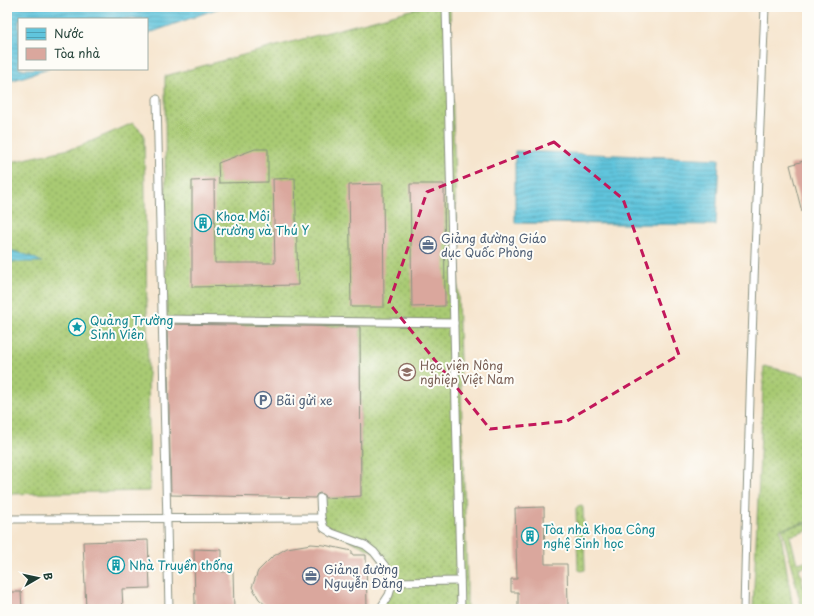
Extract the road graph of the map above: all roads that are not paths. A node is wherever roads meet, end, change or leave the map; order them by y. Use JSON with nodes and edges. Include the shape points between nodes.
{"nodes":[{"id":1,"x":446,"y":7,"type":"edge"},
{"id":2,"x":765,"y":7,"type":"edge"},
{"id":3,"x":157,"y":99,"type":"dead end"},
{"id":4,"x":162,"y":319,"type":"junction"},
{"id":5,"x":454,"y":323,"type":"junction"},
{"id":6,"x":320,"y":498,"type":"dead end"},
{"id":7,"x":321,"y":518,"type":"junction"},
{"id":8,"x":7,"y":519,"type":"edge"},
{"id":9,"x":167,"y":519,"type":"junction"},
{"id":10,"x":460,"y":581,"type":"junction"},
{"id":11,"x":393,"y":582,"type":"junction"},
{"id":12,"x":169,"y":609,"type":"edge"},
{"id":13,"x":380,"y":609,"type":"edge"},
{"id":14,"x":461,"y":609,"type":"edge"},
{"id":15,"x":744,"y":609,"type":"edge"}],
"edges":[{"from":1,"to":5,"type":"lane"},
{"from":2,"to":15,"type":"lane"},
{"from":3,"to":4,"type":"lane"},
{"from":4,"to":5,"type":"lane"},
{"from":4,"to":9,"type":"lane"},
{"from":5,"to":10,"type":"lane"},
{"from":6,"to":7,"type":"lane"},
{"from":7,"to":9,"type":"lane"},
{"from":7,"to":11,"type":"lane","via":[[324,528],[374,552]]},
{"from":8,"to":9,"type":"lane"},
{"from":9,"to":12,"type":"lane"},
{"from":10,"to":11,"type":"lane"},
{"from":10,"to":14,"type":"lane"},
{"from":11,"to":13,"type":"lane","via":[[389,595]]}]}
